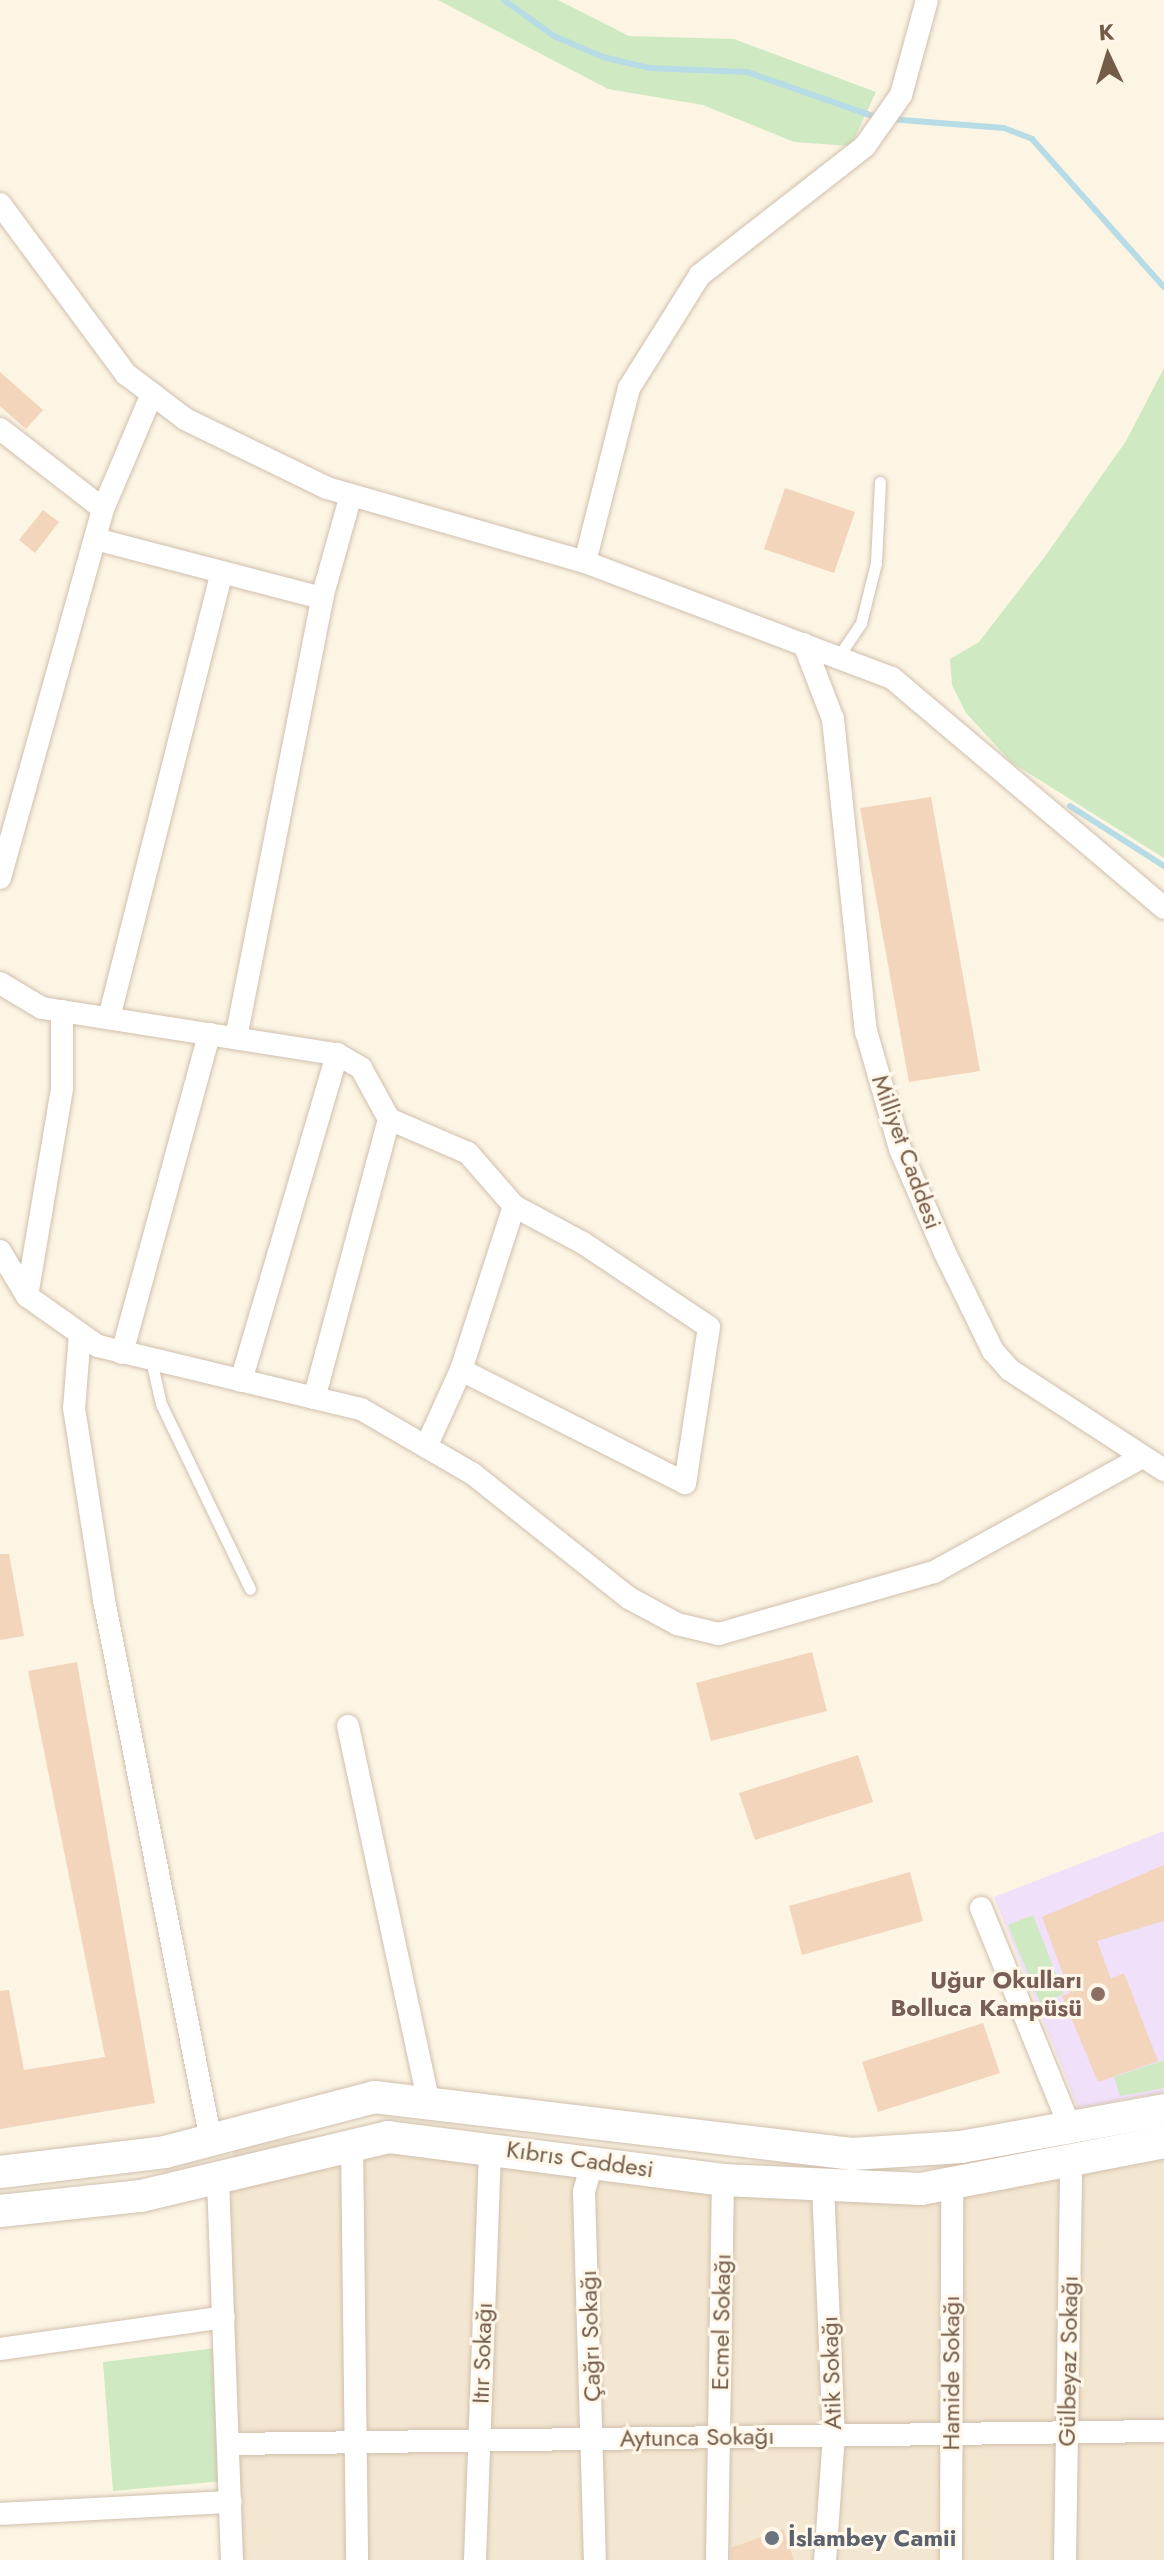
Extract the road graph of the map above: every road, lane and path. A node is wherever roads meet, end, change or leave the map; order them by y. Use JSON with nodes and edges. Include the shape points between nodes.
{"nodes":[{"id":1,"x":927,"y":0,"type":"edge"},
{"id":2,"x":0,"y":204,"type":"edge"},
{"id":3,"x":152,"y":394,"type":"junction"},
{"id":4,"x":0,"y":429,"type":"edge"},
{"id":5,"x":880,"y":482,"type":"dead end"},
{"id":6,"x":351,"y":495,"type":"junction"},
{"id":7,"x":103,"y":509,"type":"junction"},
{"id":8,"x":95,"y":539,"type":"junction"},
{"id":9,"x":585,"y":562,"type":"junction"},
{"id":10,"x":222,"y":572,"type":"junction"},
{"id":11,"x":322,"y":598,"type":"junction"},
{"id":12,"x":804,"y":644,"type":"junction"},
{"id":13,"x":838,"y":657,"type":"junction"},
{"id":14,"x":0,"y":878,"type":"edge"},
{"id":15,"x":1164,"y":908,"type":"edge"},
{"id":16,"x":0,"y":983,"type":"edge"},
{"id":17,"x":62,"y":1011,"type":"junction"},
{"id":18,"x":109,"y":1018,"type":"junction"},
{"id":19,"x":209,"y":1034,"type":"junction"},
{"id":20,"x":236,"y":1038,"type":"junction"},
{"id":21,"x":337,"y":1054,"type":"junction"},
{"id":22,"x":389,"y":1119,"type":"junction"},
{"id":23,"x":514,"y":1206,"type":"junction"},
{"id":24,"x":0,"y":1251,"type":"edge"},
{"id":25,"x":27,"y":1296,"type":"junction"},
{"id":26,"x":80,"y":1334,"type":"junction"},
{"id":27,"x":122,"y":1353,"type":"junction"},
{"id":28,"x":151,"y":1360,"type":"junction"},
{"id":29,"x":461,"y":1370,"type":"junction"},
{"id":30,"x":241,"y":1381,"type":"junction"},
{"id":31,"x":314,"y":1398,"type":"junction"},
{"id":32,"x":426,"y":1447,"type":"junction"},
{"id":33,"x":1142,"y":1457,"type":"junction"},
{"id":34,"x":1164,"y":1470,"type":"edge"},
{"id":35,"x":250,"y":1589,"type":"dead end"},
{"id":36,"x":348,"y":1726,"type":"dead end"},
{"id":37,"x":981,"y":1908,"type":"dead end"},
{"id":38,"x":428,"y":2098,"type":"junction"},
{"id":39,"x":1164,"y":2110,"type":"edge"},
{"id":40,"x":1070,"y":2127,"type":"junction"},
{"id":41,"x":211,"y":2141,"type":"junction"},
{"id":42,"x":1164,"y":2142,"type":"edge"},
{"id":43,"x":352,"y":2143,"type":"junction"},
{"id":44,"x":490,"y":2147,"type":"junction"},
{"id":45,"x":593,"y":2160,"type":"junction"},
{"id":46,"x":1071,"y":2162,"type":"junction"},
{"id":47,"x":0,"y":2172,"type":"edge"},
{"id":48,"x":218,"y":2179,"type":"junction"},
{"id":49,"x":723,"y":2180,"type":"junction"},
{"id":50,"x":823,"y":2186,"type":"junction"},
{"id":51,"x":952,"y":2187,"type":"junction"},
{"id":52,"x":0,"y":2211,"type":"edge"},
{"id":53,"x":224,"y":2317,"type":"junction"},
{"id":54,"x":0,"y":2349,"type":"edge"},
{"id":55,"x":1164,"y":2431,"type":"edge"},
{"id":56,"x":1067,"y":2432,"type":"junction"},
{"id":57,"x":950,"y":2434,"type":"junction"},
{"id":58,"x":834,"y":2435,"type":"junction"},
{"id":59,"x":720,"y":2437,"type":"junction"},
{"id":60,"x":595,"y":2439,"type":"junction"},
{"id":61,"x":478,"y":2440,"type":"junction"},
{"id":62,"x":358,"y":2442,"type":"junction"},
{"id":63,"x":230,"y":2444,"type":"junction"},
{"id":64,"x":231,"y":2502,"type":"junction"},
{"id":65,"x":0,"y":2514,"type":"edge"},
{"id":66,"x":232,"y":2560,"type":"edge"},
{"id":67,"x":357,"y":2560,"type":"edge"},
{"id":68,"x":475,"y":2560,"type":"edge"},
{"id":69,"x":595,"y":2560,"type":"edge"},
{"id":70,"x":717,"y":2560,"type":"edge"},
{"id":71,"x":825,"y":2560,"type":"edge"},
{"id":72,"x":951,"y":2560,"type":"edge"},
{"id":73,"x":1065,"y":2560,"type":"edge"}],
"edges":[{"from":1,"to":9,"type":"street","via":[[901,95],[865,146],[700,275],[629,388]]},
{"from":2,"to":3,"type":"street","via":[[126,374]]},
{"from":3,"to":6,"type":"street","via":[[185,419]]},
{"from":3,"to":7,"type":"street"},
{"from":4,"to":7,"type":"street"},
{"from":5,"to":13,"type":"lane","via":[[876,563],[861,623]]},
{"from":6,"to":9,"type":"street"},
{"from":6,"to":11,"type":"street"},
{"from":7,"to":8,"type":"street"},
{"from":8,"to":10,"type":"street"},
{"from":8,"to":14,"type":"street"},
{"from":9,"to":12,"type":"street"},
{"from":10,"to":11,"type":"street"},
{"from":10,"to":18,"type":"street"},
{"from":11,"to":20,"type":"street"},
{"from":12,"to":13,"type":"street"},
{"from":12,"to":33,"type":"street","name":"Milliyet Caddesi","via":[[833,719],[854,970],[900,1149],[993,1351],[1031,1388]]},
{"from":13,"to":15,"type":"street","via":[[892,678]]},
{"from":16,"to":17,"type":"street"},
{"from":17,"to":18,"type":"street"},
{"from":17,"to":25,"type":"street","via":[[62,1088]]},
{"from":18,"to":19,"type":"street"},
{"from":19,"to":20,"type":"street"},
{"from":19,"to":27,"type":"street"},
{"from":20,"to":21,"type":"street"},
{"from":21,"to":22,"type":"street","via":[[361,1068]]},
{"from":21,"to":30,"type":"street"},
{"from":22,"to":23,"type":"street","via":[[468,1153]]},
{"from":22,"to":31,"type":"street"},
{"from":23,"to":29,"type":"street"},
{"from":23,"to":29,"type":"street","via":[[709,1327],[685,1483]]},
{"from":24,"to":25,"type":"street"},
{"from":25,"to":26,"type":"street"},
{"from":26,"to":27,"type":"street"},
{"from":26,"to":41,"type":"street","via":[[74,1408],[104,1600]]},
{"from":27,"to":28,"type":"street"},
{"from":28,"to":30,"type":"street"},
{"from":28,"to":35,"type":"lane","via":[[161,1404]]},
{"from":29,"to":32,"type":"street"},
{"from":30,"to":31,"type":"street"},
{"from":31,"to":32,"type":"street","via":[[361,1409]]},
{"from":32,"to":33,"type":"street","via":[[473,1474],[629,1598],[677,1624],[719,1634],[934,1572]]},
{"from":33,"to":34,"type":"street","name":"Milliyet Caddesi"},
{"from":36,"to":38,"type":"street"},
{"from":37,"to":40,"type":"street"},
{"from":38,"to":40,"type":"main road","via":[[852,2154],[910,2153]]},
{"from":38,"to":41,"type":"main road","via":[[336,2103]]},
{"from":39,"to":40,"type":"main road"},
{"from":41,"to":47,"type":"main road"},
{"from":42,"to":46,"type":"main road","name":"Kıbrıs Caddesi"},
{"from":43,"to":44,"type":"main road","name":"Kıbrıs Caddesi","via":[[414,2136]]},
{"from":43,"to":48,"type":"main road","name":"Kıbrıs Caddesi"},
{"from":43,"to":62,"type":"street"},
{"from":44,"to":45,"type":"main road","name":"Kıbrıs Caddesi"},
{"from":44,"to":61,"type":"street","name":"Itır Sokağı"},
{"from":45,"to":49,"type":"main road","name":"Kıbrıs Caddesi"},
{"from":45,"to":60,"type":"street","name":"Çağrı Sokağı","via":[[584,2192]]},
{"from":46,"to":51,"type":"main road","name":"Kıbrıs Caddesi"},
{"from":46,"to":56,"type":"street","name":"Gülbeyaz Sokağı"},
{"from":48,"to":52,"type":"main road","name":"Kıbrıs Caddesi","via":[[129,2198]]},
{"from":48,"to":53,"type":"street"},
{"from":49,"to":50,"type":"main road","name":"Kıbrıs Caddesi"},
{"from":49,"to":59,"type":"street","name":"Ecmel Sokağı"},
{"from":50,"to":51,"type":"main road","name":"Kıbrıs Caddesi"},
{"from":50,"to":58,"type":"street","name":"Atik Sokağı"},
{"from":51,"to":57,"type":"street","name":"Hamide Sokağı"},
{"from":53,"to":54,"type":"street"},
{"from":53,"to":63,"type":"street"},
{"from":55,"to":56,"type":"street","name":"Aytunca Sokağı"},
{"from":56,"to":57,"type":"street","name":"Aytunca Sokağı"},
{"from":56,"to":73,"type":"street","name":"Gülbeyaz Sokağı"},
{"from":57,"to":58,"type":"street","name":"Aytunca Sokağı"},
{"from":57,"to":72,"type":"street","name":"Hamide Sokağı"},
{"from":58,"to":59,"type":"street","name":"Aytunca Sokağı"},
{"from":58,"to":71,"type":"street","name":"Atik Sokağı"},
{"from":59,"to":60,"type":"street","name":"Aytunca Sokağı"},
{"from":59,"to":70,"type":"street","name":"Ecmel Sokağı"},
{"from":60,"to":61,"type":"street","name":"Aytunca Sokağı"},
{"from":60,"to":69,"type":"street","name":"Çağrı Sokağı"},
{"from":61,"to":62,"type":"street","name":"Aytunca Sokağı"},
{"from":61,"to":68,"type":"street","name":"Itır Sokağı"},
{"from":62,"to":63,"type":"street","name":"Aytunca Sokağı"},
{"from":62,"to":67,"type":"street"},
{"from":63,"to":64,"type":"street"},
{"from":64,"to":65,"type":"street"},
{"from":64,"to":66,"type":"street"}]}
